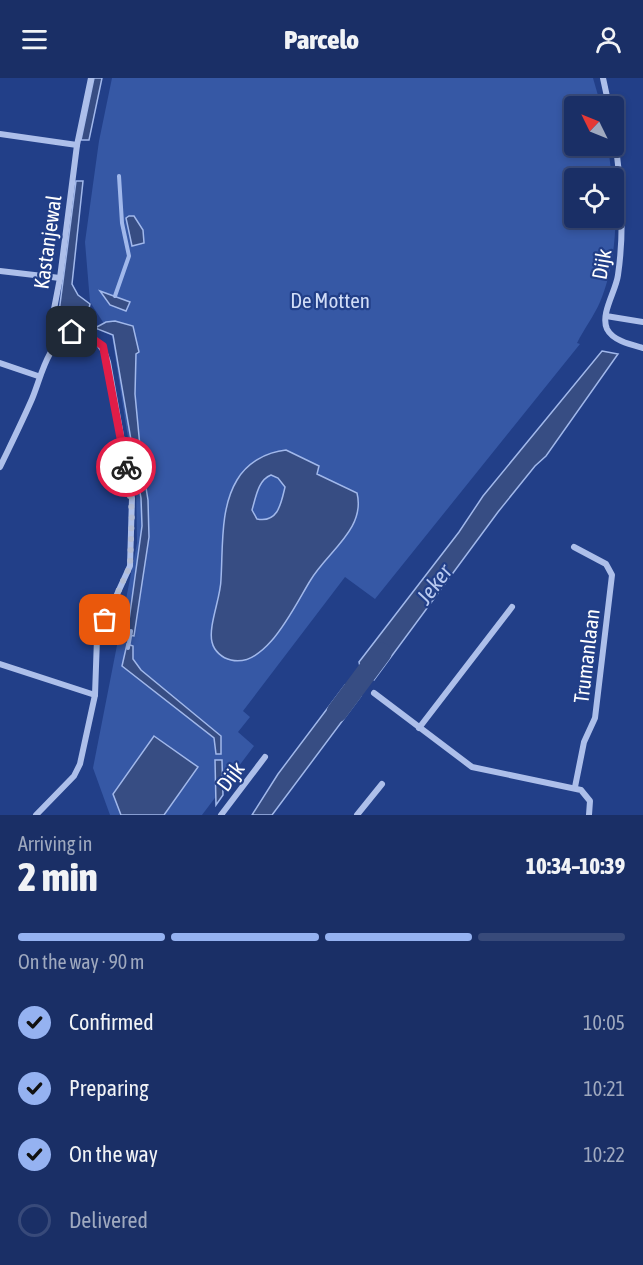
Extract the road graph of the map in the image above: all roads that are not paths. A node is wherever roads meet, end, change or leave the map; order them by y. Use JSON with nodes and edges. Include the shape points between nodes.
{"nodes":[{"id":1,"x":91,"y":78,"type":"edge"},
{"id":2,"x":603,"y":78,"type":"edge"},
{"id":3,"x":607,"y":96,"type":"edge"},
{"id":4,"x":0,"y":134,"type":"edge"},
{"id":5,"x":77,"y":146,"type":"junction"},
{"id":6,"x":616,"y":156,"type":"edge"},
{"id":7,"x":0,"y":271,"type":"edge"},
{"id":8,"x":60,"y":278,"type":"junction"},
{"id":9,"x":606,"y":316,"type":"junction"},
{"id":10,"x":643,"y":322,"type":"edge"},
{"id":11,"x":63,"y":336,"type":"junction"},
{"id":12,"x":643,"y":348,"type":"edge"},
{"id":13,"x":0,"y":363,"type":"edge"},
{"id":14,"x":38,"y":376,"type":"junction"},
{"id":15,"x":0,"y":467,"type":"edge"},
{"id":16,"x":574,"y":547,"type":"dead end"},
{"id":17,"x":512,"y":607,"type":"dead end"},
{"id":18,"x":0,"y":664,"type":"edge"},
{"id":19,"x":374,"y":693,"type":"dead end"},
{"id":20,"x":95,"y":695,"type":"junction"},
{"id":21,"x":419,"y":728,"type":"junction"},
{"id":22,"x":265,"y":757,"type":"dead end"},
{"id":23,"x":382,"y":784,"type":"dead end"},
{"id":24,"x":575,"y":788,"type":"junction"},
{"id":25,"x":36,"y":815,"type":"edge"},
{"id":26,"x":221,"y":815,"type":"edge"},
{"id":27,"x":357,"y":815,"type":"edge"},
{"id":28,"x":589,"y":815,"type":"edge"}],
"edges":[{"from":1,"to":5,"type":"street","name":"Kastanjewal"},
{"from":2,"to":3,"type":"street"},
{"from":4,"to":5,"type":"street"},
{"from":5,"to":8,"type":"street","name":"Kastanjewal"},
{"from":6,"to":9,"type":"street","name":"Dijk","via":[[623,234],[617,279]]},
{"from":7,"to":8,"type":"street"},
{"from":8,"to":11,"type":"street","name":"Kastanjewal","via":[[54,309]]},
{"from":9,"to":10,"type":"street"},
{"from":9,"to":12,"type":"street","name":"Dijk","via":[[612,335]]},
{"from":11,"to":14,"type":"street"},
{"from":11,"to":20,"type":"street","via":[[72,332],[87,335],[103,346],[132,498],[130,566],[97,638]]},
{"from":13,"to":14,"type":"street"},
{"from":14,"to":15,"type":"street"},
{"from":16,"to":24,"type":"street","name":"Trumanlaan","via":[[606,564],[612,575],[595,718],[584,742]]},
{"from":17,"to":21,"type":"street"},
{"from":18,"to":20,"type":"street"},
{"from":19,"to":21,"type":"street"},
{"from":20,"to":25,"type":"street","via":[[80,764],[74,776]]},
{"from":21,"to":24,"type":"street","via":[[472,767]]},
{"from":22,"to":26,"type":"street","name":"Dijk"},
{"from":23,"to":27,"type":"street"},
{"from":24,"to":28,"type":"street","via":[[587,795]]}]}
